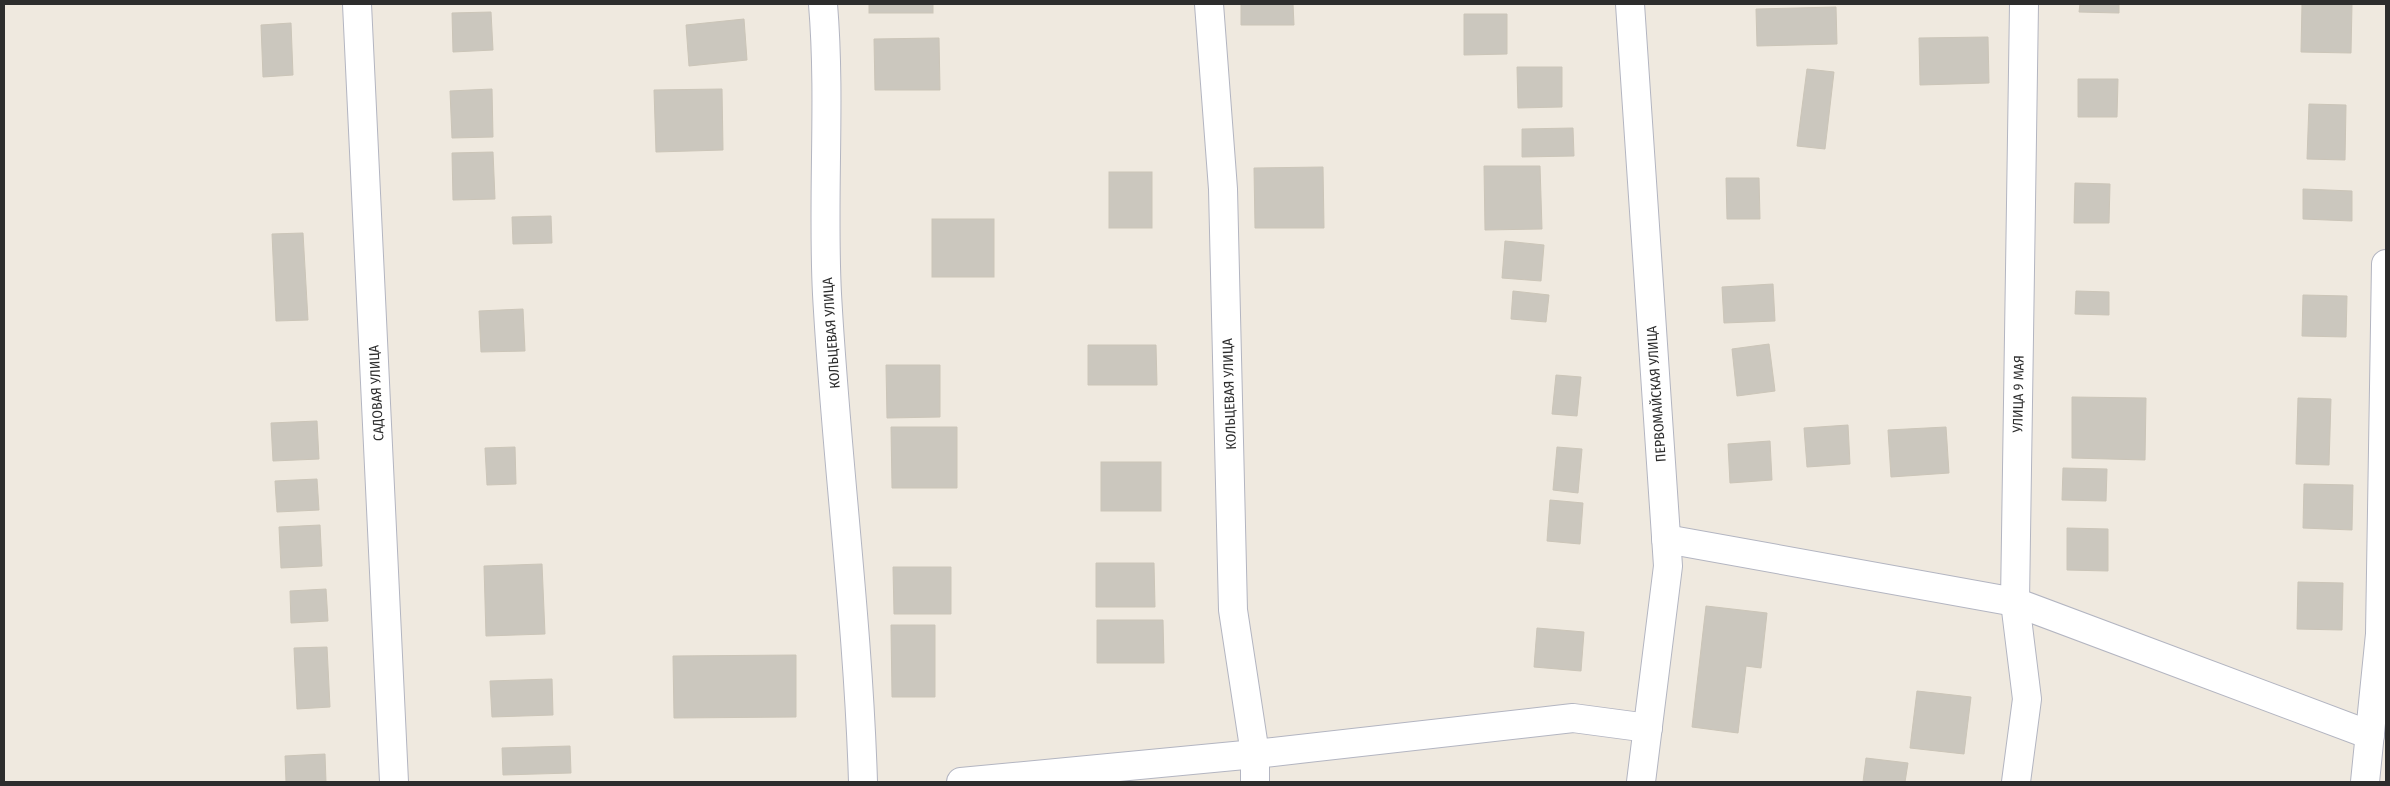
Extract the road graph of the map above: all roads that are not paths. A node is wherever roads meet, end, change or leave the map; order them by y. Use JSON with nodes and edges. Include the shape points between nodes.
{"nodes":[{"id":1,"x":357,"y":4,"type":"edge"},
{"id":2,"x":823,"y":4,"type":"edge"},
{"id":3,"x":1209,"y":4,"type":"edge"},
{"id":4,"x":1630,"y":4,"type":"edge"},
{"id":5,"x":2024,"y":4,"type":"edge"},
{"id":6,"x":2386,"y":264,"type":"edge"},
{"id":7,"x":1666,"y":539,"type":"junction"},
{"id":8,"x":2015,"y":602,"type":"junction"},
{"id":9,"x":1648,"y":728,"type":"junction"},
{"id":10,"x":2370,"y":734,"type":"junction"},
{"id":11,"x":1255,"y":754,"type":"junction"},
{"id":12,"x":394,"y":782,"type":"edge"},
{"id":13,"x":863,"y":782,"type":"edge"},
{"id":14,"x":961,"y":782,"type":"edge"},
{"id":15,"x":1255,"y":782,"type":"edge"},
{"id":16,"x":1641,"y":782,"type":"edge"},
{"id":17,"x":2016,"y":782,"type":"edge"},
{"id":18,"x":2365,"y":782,"type":"edge"}],
"edges":[{"from":1,"to":12,"type":"street","name":"САДОВАЯ УЛИЦА"},
{"from":2,"to":13,"type":"street","name":"КОЛЬЦЕВАЯ УЛИЦА","via":[[827,292],[860,696]]},
{"from":3,"to":11,"type":"street","name":"КОЛЬЦЕВАЯ УЛИЦА","via":[[1223,189],[1233,610]]},
{"from":4,"to":7,"type":"street","name":"ПЕРВОМАЙСКАЯ УЛИЦА"},
{"from":5,"to":8,"type":"street","name":"УЛИЦА 9 МАЯ"},
{"from":6,"to":10,"type":"street","via":[[2380,634]]},
{"from":7,"to":8,"type":"street"},
{"from":7,"to":9,"type":"street","name":"ПЕРВОМАЙСКАЯ УЛИЦА","via":[[1668,566]]},
{"from":8,"to":10,"type":"street"},
{"from":8,"to":17,"type":"street","name":"УЛИЦА 9 МАЯ","via":[[2026,699]]},
{"from":9,"to":11,"type":"street","via":[[1573,718]]},
{"from":9,"to":16,"type":"street","name":"ПЕРВОМАЙСКАЯ УЛИЦА"},
{"from":10,"to":18,"type":"street"},
{"from":11,"to":14,"type":"street"},
{"from":11,"to":15,"type":"street","name":"КОЛЬЦЕВАЯ УЛИЦА"}]}
